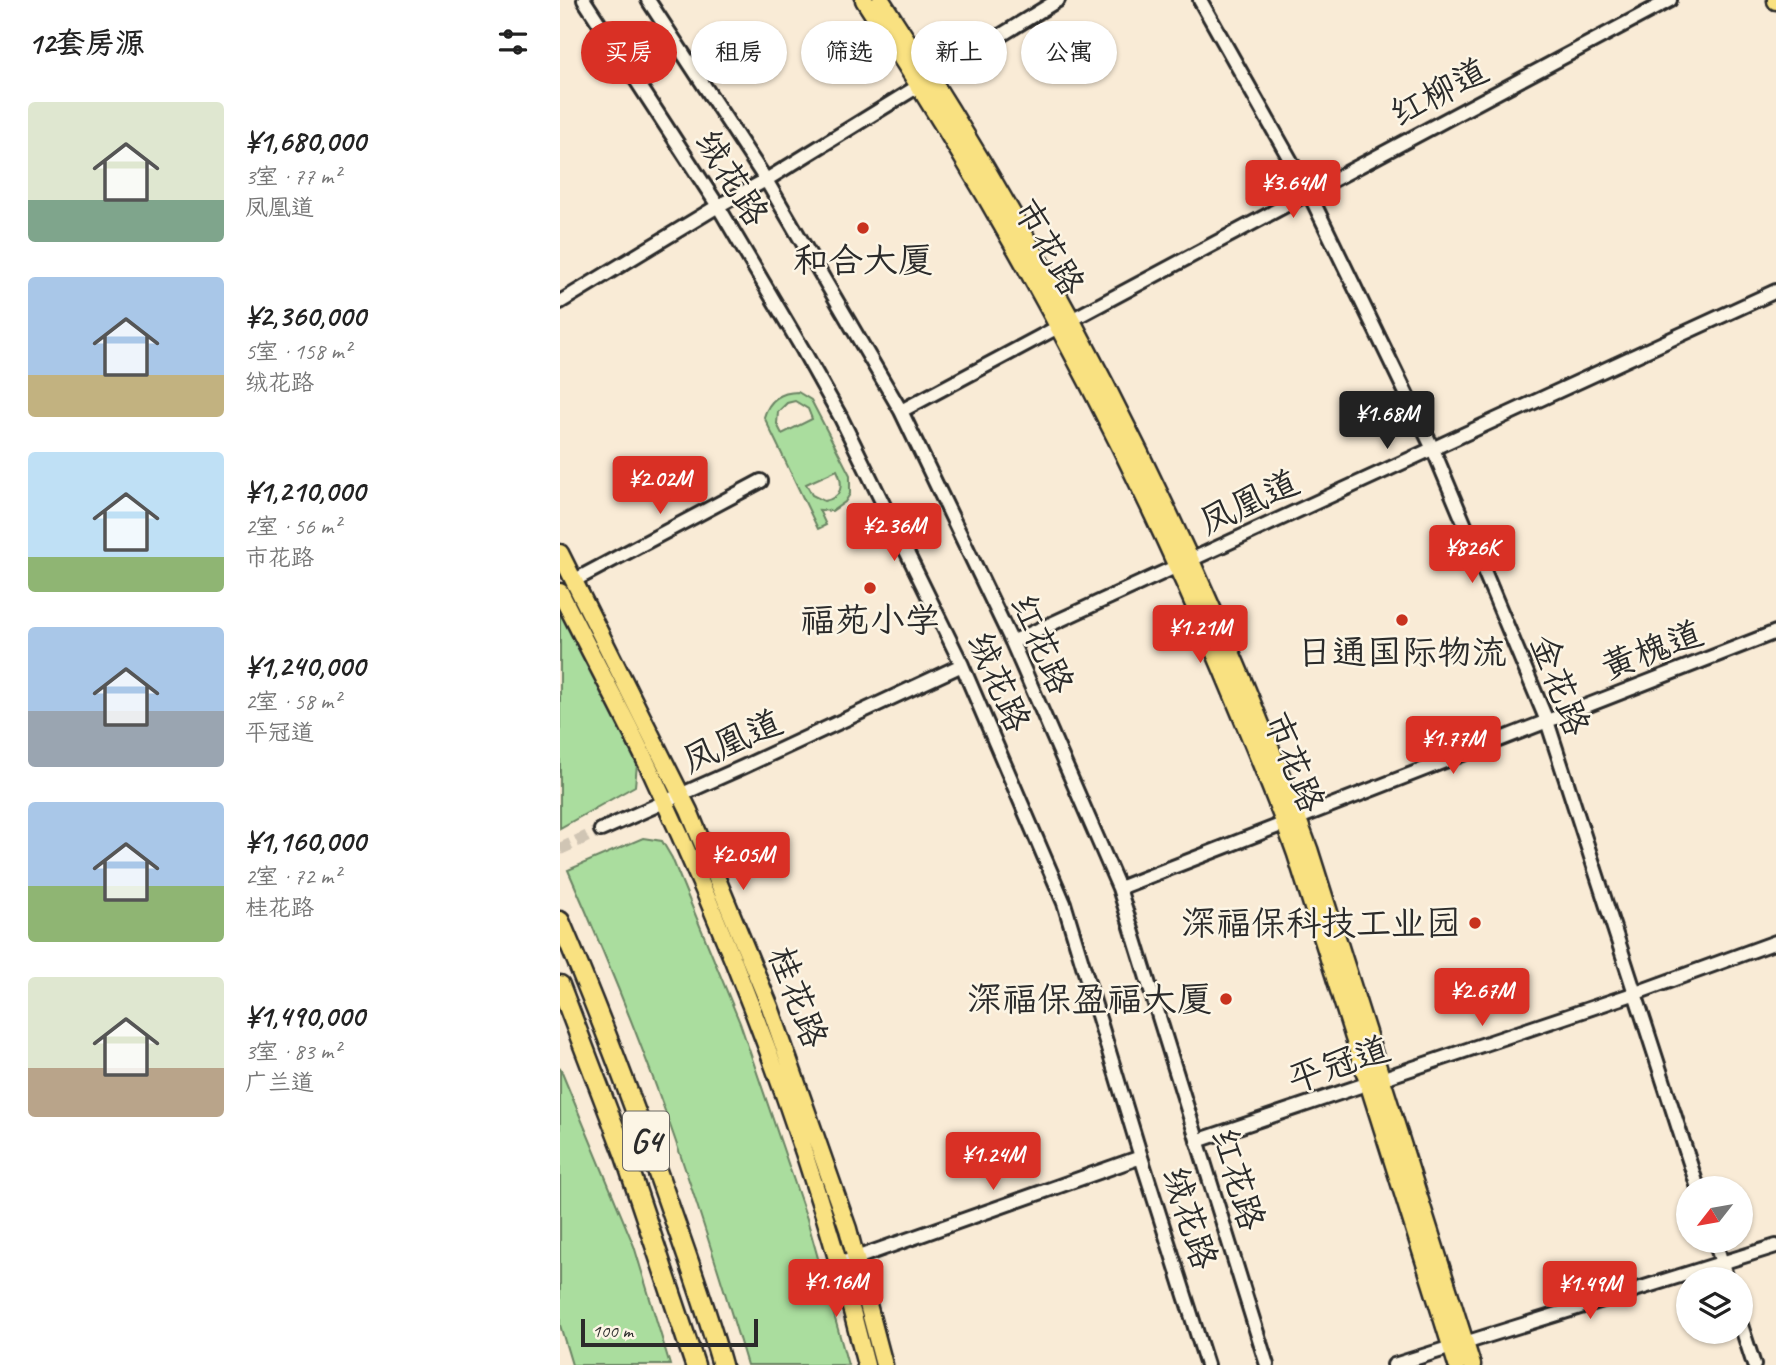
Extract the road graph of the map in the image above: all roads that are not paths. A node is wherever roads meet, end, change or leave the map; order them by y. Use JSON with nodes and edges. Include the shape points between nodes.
{"nodes":[{"id":1,"x":584,"y":0,"type":"edge"},
{"id":2,"x":648,"y":0,"type":"edge"},
{"id":3,"x":864,"y":0,"type":"edge"},
{"id":4,"x":881,"y":0,"type":"edge"},
{"id":5,"x":1058,"y":0,"type":"edge"},
{"id":6,"x":1200,"y":0,"type":"edge"},
{"id":7,"x":1670,"y":0,"type":"edge"},
{"id":8,"x":1007,"y":31,"type":"edge"},
{"id":9,"x":911,"y":56,"type":"edge"},
{"id":10,"x":911,"y":63,"type":"edge"},
{"id":11,"x":922,"y":84,"type":"edge"},
{"id":12,"x":926,"y":84,"type":"edge"},
{"id":13,"x":766,"y":180,"type":"junction"},
{"id":14,"x":1309,"y":193,"type":"junction"},
{"id":15,"x":718,"y":206,"type":"junction"},
{"id":16,"x":1776,"y":291,"type":"edge"},
{"id":17,"x":560,"y":302,"type":"edge"},
{"id":18,"x":1064,"y":323,"type":"junction"},
{"id":19,"x":901,"y":411,"type":"junction"},
{"id":20,"x":1433,"y":449,"type":"junction"},
{"id":21,"x":761,"y":481,"type":"dead end"},
{"id":22,"x":560,"y":553,"type":"edge"},
{"id":23,"x":1184,"y":563,"type":"junction"},
{"id":24,"x":575,"y":580,"type":"junction"},
{"id":25,"x":560,"y":592,"type":"edge"},
{"id":26,"x":1776,"y":632,"type":"edge"},
{"id":27,"x":1012,"y":642,"type":"junction"},
{"id":28,"x":962,"y":665,"type":"junction"},
{"id":29,"x":1547,"y":721,"type":"junction"},
{"id":30,"x":681,"y":795,"type":"junction"},
{"id":31,"x":664,"y":802,"type":"junction"},
{"id":32,"x":1292,"y":820,"type":"junction"},
{"id":33,"x":601,"y":830,"type":"tunnel mouth"},
{"id":34,"x":1119,"y":888,"type":"junction"},
{"id":35,"x":560,"y":921,"type":"edge"},
{"id":36,"x":1776,"y":942,"type":"edge"},
{"id":37,"x":560,"y":985,"type":"edge"},
{"id":38,"x":1636,"y":993,"type":"junction"},
{"id":39,"x":1375,"y":1081,"type":"junction"},
{"id":40,"x":1197,"y":1141,"type":"junction"},
{"id":41,"x":1141,"y":1157,"type":"junction"},
{"id":42,"x":1694,"y":1176,"type":"edge"},
{"id":43,"x":1776,"y":1245,"type":"edge"},
{"id":44,"x":1719,"y":1253,"type":"edge"},
{"id":45,"x":856,"y":1259,"type":"junction"},
{"id":46,"x":1722,"y":1263,"type":"junction"},
{"id":47,"x":839,"y":1265,"type":"junction"},
{"id":48,"x":1723,"y":1267,"type":"edge"},
{"id":49,"x":1747,"y":1344,"type":"edge"},
{"id":50,"x":1458,"y":1345,"type":"junction"},
{"id":51,"x":695,"y":1365,"type":"edge"},
{"id":52,"x":722,"y":1365,"type":"edge"},
{"id":53,"x":866,"y":1365,"type":"edge"},
{"id":54,"x":884,"y":1365,"type":"edge"},
{"id":55,"x":1208,"y":1365,"type":"edge"},
{"id":56,"x":1267,"y":1365,"type":"edge"},
{"id":57,"x":1394,"y":1365,"type":"edge"},
{"id":58,"x":1457,"y":1365,"type":"edge"},
{"id":59,"x":1472,"y":1365,"type":"edge"},
{"id":60,"x":1754,"y":1365,"type":"edge"}],
"edges":[{"from":1,"to":15,"type":"street","name":"绒花路"},
{"from":2,"to":13,"type":"street","name":"红花路"},
{"from":3,"to":10,"type":"main road","name":"市花路"},
{"from":4,"to":9,"type":"main road","name":"市花路"},
{"from":5,"to":8,"type":"street"},
{"from":6,"to":14,"type":"street","name":"金花路"},
{"from":7,"to":14,"type":"street","name":"红柳道"},
{"from":11,"to":13,"type":"street"},
{"from":12,"to":18,"type":"main road","name":"市花路"},
{"from":13,"to":15,"type":"street"},
{"from":13,"to":19,"type":"street","name":"红花路"},
{"from":14,"to":18,"type":"street","name":"红柳道"},
{"from":14,"to":20,"type":"street","name":"金花路"},
{"from":15,"to":17,"type":"street"},
{"from":15,"to":28,"type":"street","name":"绒花路","via":[[841,418]]},
{"from":16,"to":20,"type":"street","name":"凤凰道"},
{"from":18,"to":19,"type":"street","name":"红柳道"},
{"from":18,"to":23,"type":"main road","name":"市花路"},
{"from":19,"to":27,"type":"street","name":"红花路"},
{"from":20,"to":23,"type":"street","name":"凤凰道"},
{"from":20,"to":29,"type":"street","name":"金花路"},
{"from":21,"to":24,"type":"street"},
{"from":22,"to":24,"type":"main road","name":"桂花路"},
{"from":23,"to":27,"type":"street","name":"凤凰道"},
{"from":23,"to":32,"type":"main road","name":"市花路"},
{"from":24,"to":30,"type":"main road","name":"桂花路"},
{"from":25,"to":31,"type":"main road","name":"桂花路"},
{"from":26,"to":29,"type":"street","name":"黄槐道"},
{"from":27,"to":34,"type":"street","name":"红花路"},
{"from":28,"to":30,"type":"street","name":"凤凰道"},
{"from":28,"to":41,"type":"street","name":"绒花路","via":[[1064,904]]},
{"from":29,"to":32,"type":"street","name":"黄槐道"},
{"from":29,"to":38,"type":"street","name":"金花路"},
{"from":30,"to":31,"type":"street","name":"凤凰道"},
{"from":30,"to":45,"type":"main road","name":"桂花路","via":[[771,1007]]},
{"from":31,"to":33,"type":"street","name":"凤凰道"},
{"from":31,"to":47,"type":"main road","name":"桂花路","via":[[747,994]]},
{"from":32,"to":34,"type":"street","name":"黄槐道"},
{"from":32,"to":39,"type":"main road","name":"市花路"},
{"from":34,"to":40,"type":"street","name":"红花路"},
{"from":35,"to":52,"type":"highway","number":"G4","via":[[619,1066]]},
{"from":36,"to":38,"type":"street","name":"平冠道"},
{"from":37,"to":51,"type":"highway","number":"G4","via":[[629,1166]]},
{"from":38,"to":39,"type":"street","name":"平冠道"},
{"from":38,"to":42,"type":"street","name":"金花路"},
{"from":39,"to":40,"type":"street","name":"平冠道"},
{"from":39,"to":50,"type":"main road","name":"市花路"},
{"from":40,"to":56,"type":"street","name":"红花路"},
{"from":41,"to":45,"type":"street"},
{"from":41,"to":55,"type":"street","name":"绒花路"},
{"from":43,"to":46,"type":"street"},
{"from":44,"to":46,"type":"street"},
{"from":45,"to":47,"type":"street"},
{"from":45,"to":54,"type":"main road","name":"桂花路"},
{"from":46,"to":48,"type":"street"},
{"from":46,"to":50,"type":"street"},
{"from":47,"to":53,"type":"main road","name":"桂花路"},
{"from":49,"to":60,"type":"street"},
{"from":50,"to":57,"type":"street"},
{"from":50,"to":58,"type":"main road","name":"市花路"},
{"from":50,"to":59,"type":"main road","name":"市花路"}]}
